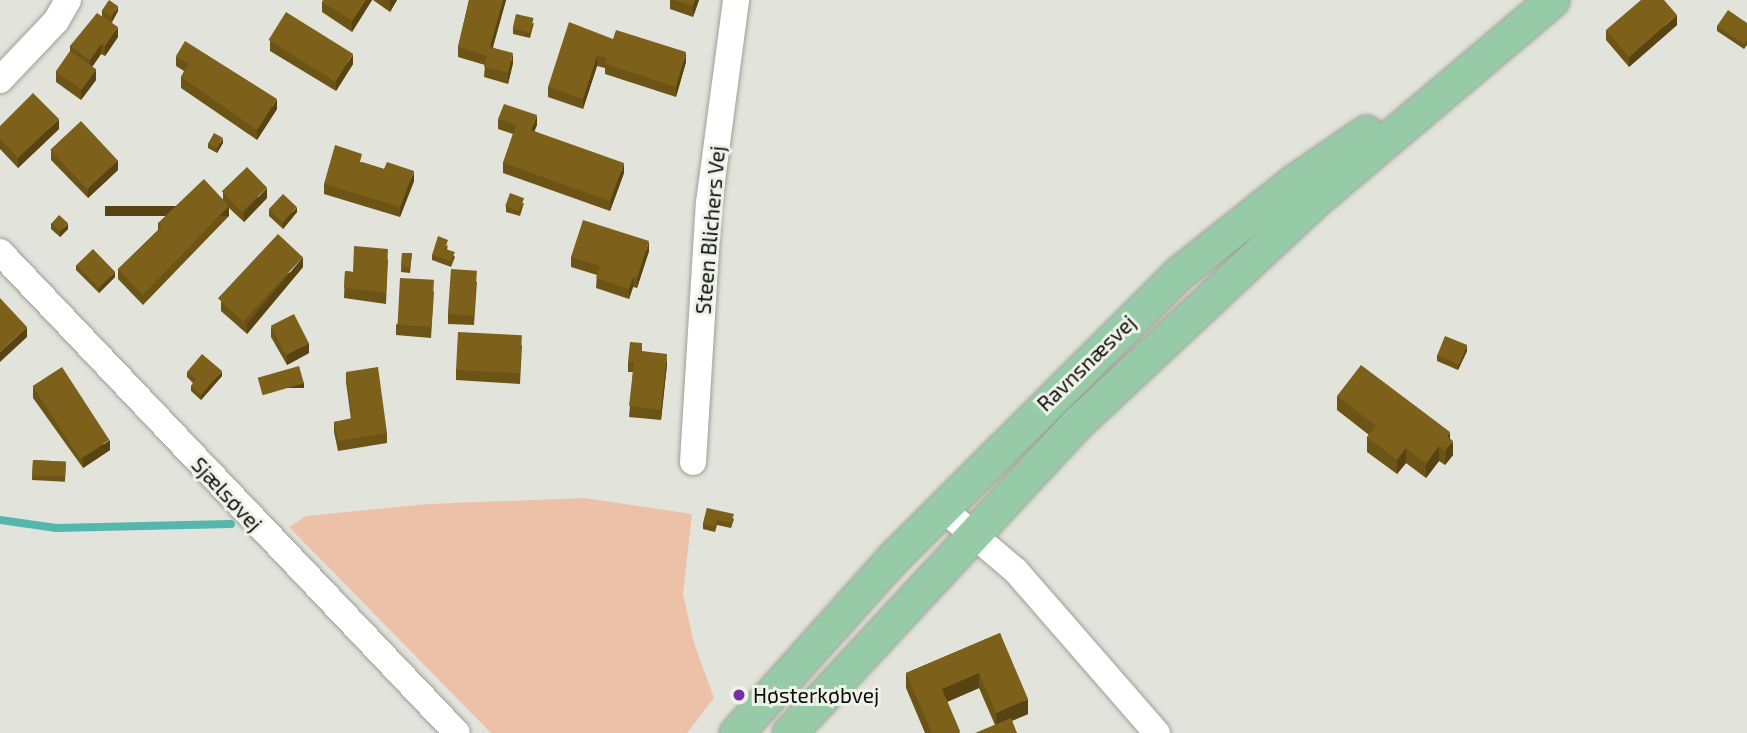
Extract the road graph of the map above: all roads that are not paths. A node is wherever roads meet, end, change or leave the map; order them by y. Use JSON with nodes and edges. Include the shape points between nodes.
{"nodes":[{"id":1,"x":68,"y":0,"type":"edge"},
{"id":2,"x":736,"y":0,"type":"edge"},
{"id":3,"x":1552,"y":0,"type":"edge"},
{"id":4,"x":1488,"y":51,"type":"junction"},
{"id":5,"x":0,"y":80,"type":"edge"},
{"id":6,"x":0,"y":252,"type":"edge"},
{"id":7,"x":693,"y":462,"type":"dead end"},
{"id":8,"x":942,"y":508,"type":"junction"},
{"id":9,"x":972,"y":533,"type":"junction"},
{"id":10,"x":457,"y":733,"type":"edge"},
{"id":11,"x":736,"y":733,"type":"edge"},
{"id":12,"x":789,"y":733,"type":"edge"},
{"id":13,"x":1157,"y":733,"type":"edge"}],
"edges":[{"from":1,"to":5,"type":"street","via":[[56,21]]},
{"from":2,"to":7,"type":"street","name":"Steen Blichers Vej","via":[[709,203]]},
{"from":3,"to":4,"type":"main road","name":"Ravnsnæsvej"},
{"from":4,"to":8,"type":"main road","name":"Ravnsnæsvej","via":[[1296,180],[1179,273]]},
{"from":4,"to":9,"type":"main road","name":"Ravnsnæsvej","via":[[1320,197],[1074,425]]},
{"from":6,"to":10,"type":"street","name":"Sjælsøvej"},
{"from":8,"to":9,"type":"street"},
{"from":8,"to":11,"type":"main road","name":"Ravnsnæsvej"},
{"from":9,"to":12,"type":"main road","name":"Ravnsnæsvej"},
{"from":9,"to":13,"type":"street","via":[[1016,571]]}]}
